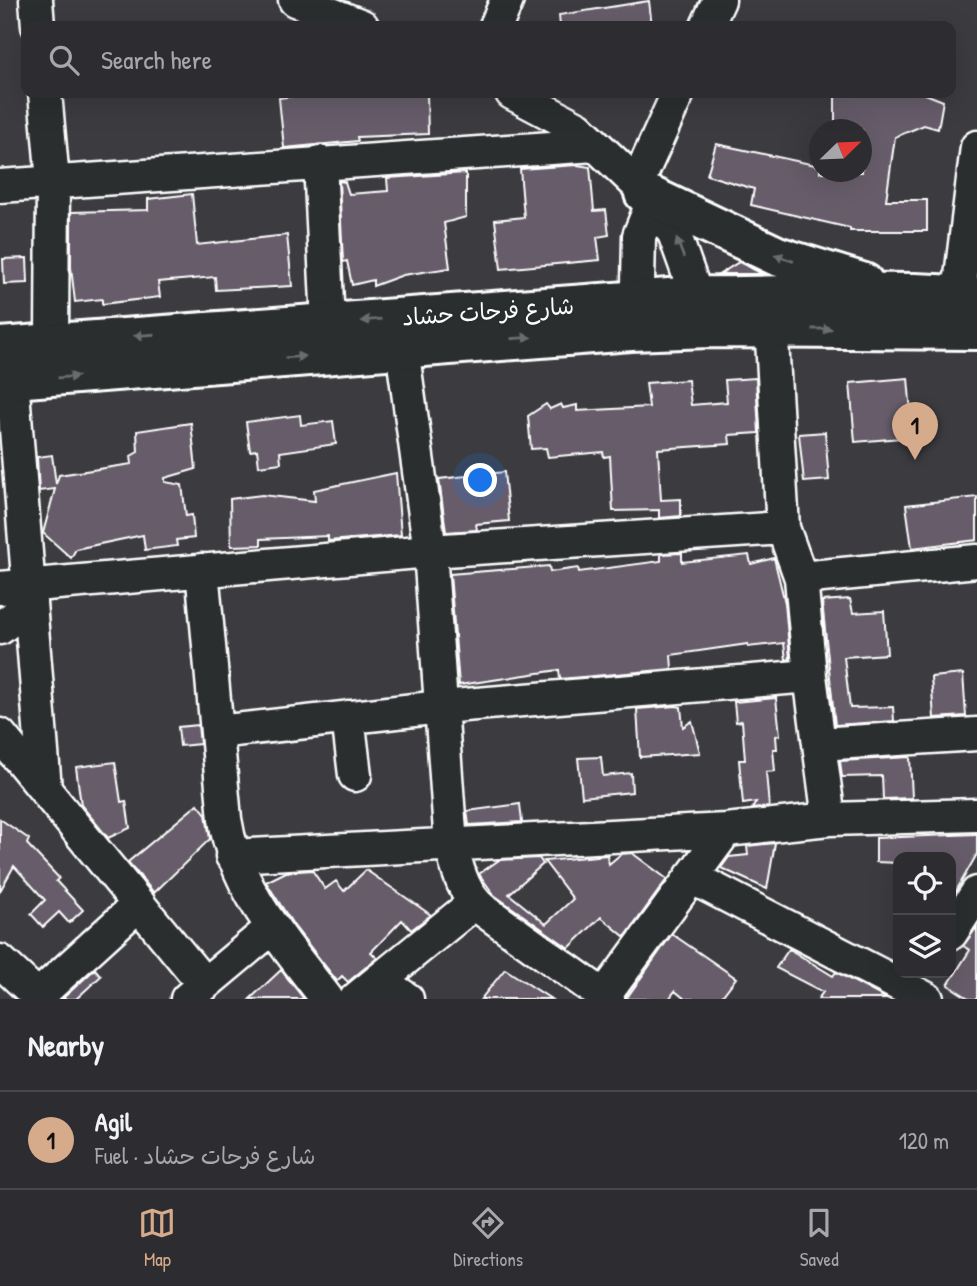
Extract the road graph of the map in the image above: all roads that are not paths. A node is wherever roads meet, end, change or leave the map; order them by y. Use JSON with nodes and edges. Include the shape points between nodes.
{"nodes":[{"id":1,"x":36,"y":0,"type":"edge"},
{"id":2,"x":295,"y":0,"type":"edge"},
{"id":3,"x":508,"y":0,"type":"edge"},
{"id":4,"x":719,"y":0,"type":"edge"},
{"id":5,"x":38,"y":21,"type":"edge"},
{"id":6,"x":349,"y":21,"type":"edge"},
{"id":7,"x":498,"y":21,"type":"edge"},
{"id":8,"x":709,"y":21,"type":"edge"},
{"id":9,"x":45,"y":98,"type":"edge"},
{"id":10,"x":521,"y":98,"type":"edge"},
{"id":11,"x":676,"y":98,"type":"edge"},
{"id":12,"x":595,"y":145,"type":"junction"},
{"id":13,"x":977,"y":147,"type":"edge"},
{"id":14,"x":320,"y":162,"type":"junction"},
{"id":15,"x":53,"y":181,"type":"junction"},
{"id":16,"x":0,"y":186,"type":"edge"},
{"id":17,"x":644,"y":194,"type":"junction"},
{"id":18,"x":896,"y":291,"type":"junction"},
{"id":19,"x":703,"y":312,"type":"junction"},
{"id":20,"x":770,"y":313,"type":"junction"},
{"id":21,"x":967,"y":313,"type":"edge"},
{"id":22,"x":634,"y":316,"type":"junction"},
{"id":23,"x":328,"y":323,"type":"junction"},
{"id":24,"x":51,"y":341,"type":"junction"},
{"id":25,"x":402,"y":348,"type":"junction"},
{"id":26,"x":5,"y":363,"type":"edge"},
{"id":27,"x":783,"y":528,"type":"junction"},
{"id":28,"x":430,"y":551,"type":"junction"},
{"id":29,"x":977,"y":561,"type":"edge"},
{"id":30,"x":202,"y":570,"type":"junction"},
{"id":31,"x":801,"y":578,"type":"junction"},
{"id":32,"x":20,"y":592,"type":"edge"},
{"id":33,"x":0,"y":628,"type":"edge"},
{"id":34,"x":810,"y":676,"type":"junction"},
{"id":35,"x":441,"y":707,"type":"junction"},
{"id":36,"x":348,"y":717,"type":"junction"},
{"id":37,"x":217,"y":732,"type":"junction"},
{"id":38,"x":977,"y":734,"type":"edge"},
{"id":39,"x":0,"y":735,"type":"edge"},
{"id":40,"x":818,"y":744,"type":"junction"},
{"id":41,"x":355,"y":775,"type":"dead end"},
{"id":42,"x":46,"y":789,"type":"junction"},
{"id":43,"x":977,"y":815,"type":"edge"},
{"id":44,"x":829,"y":819,"type":"junction"},
{"id":45,"x":726,"y":830,"type":"junction"},
{"id":46,"x":451,"y":846,"type":"junction"},
{"id":47,"x":232,"y":856,"type":"junction"},
{"id":48,"x":691,"y":877,"type":"junction"},
{"id":49,"x":977,"y":893,"type":"edge"},
{"id":50,"x":474,"y":902,"type":"junction"},
{"id":51,"x":139,"y":904,"type":"junction"},
{"id":52,"x":956,"y":925,"type":"edge"},
{"id":53,"x":273,"y":927,"type":"junction"},
{"id":54,"x":0,"y":961,"type":"edge"},
{"id":55,"x":368,"y":990,"type":"edge"},
{"id":56,"x":917,"y":990,"type":"edge"},
{"id":57,"x":195,"y":991,"type":"edge"},
{"id":58,"x":40,"y":998,"type":"edge"},
{"id":59,"x":606,"y":998,"type":"edge"},
{"id":60,"x":327,"y":999,"type":"edge"},
{"id":61,"x":407,"y":999,"type":"edge"}],
"edges":[{"from":1,"to":5,"type":"street"},
{"from":2,"to":6,"type":"street"},
{"from":3,"to":7,"type":"street"},
{"from":4,"to":8,"type":"street"},
{"from":9,"to":15,"type":"street"},
{"from":10,"to":12,"type":"street","via":[[578,128]]},
{"from":11,"to":17,"type":"street"},
{"from":12,"to":14,"type":"street"},
{"from":12,"to":17,"type":"street"},
{"from":13,"to":21,"type":"street"},
{"from":14,"to":15,"type":"street"},
{"from":14,"to":23,"type":"street"},
{"from":15,"to":16,"type":"street"},
{"from":15,"to":24,"type":"street"},
{"from":18,"to":17,"type":"main road","one_way":true,"via":[[777,256]]},
{"from":19,"to":17,"type":"street","one_way":true,"via":[[674,233]]},
{"from":17,"to":22,"type":"street"},
{"from":18,"to":20,"type":"main road","name":"شارع فرحات حشاد"},
{"from":18,"to":21,"type":"main road","name":"شارع فرحات حشاد"},
{"from":19,"to":20,"type":"main road","name":"شارع فرحات حشاد"},
{"from":19,"to":22,"type":"main road","name":"شارع فرحات حشاد"},
{"from":20,"to":21,"type":"main road","name":"شارع فرحات حشاد","one_way":true},
{"from":20,"to":27,"type":"street"},
{"from":22,"to":23,"type":"main road","name":"شارع فرحات حشاد","one_way":true},
{"from":25,"to":22,"type":"main road","name":"شارع فرحات حشاد","one_way":true},
{"from":23,"to":24,"type":"main road","name":"شارع فرحات حشاد","one_way":true},
{"from":24,"to":26,"type":"main road","name":"شارع فرحات حشاد"},
{"from":26,"to":25,"type":"main road","name":"شارع فرحات حشاد","one_way":true},
{"from":25,"to":28,"type":"street"},
{"from":26,"to":32,"type":"street"},
{"from":27,"to":28,"type":"street"},
{"from":27,"to":31,"type":"street"},
{"from":28,"to":30,"type":"street"},
{"from":28,"to":35,"type":"street"},
{"from":29,"to":31,"type":"street"},
{"from":30,"to":32,"type":"street"},
{"from":30,"to":37,"type":"street"},
{"from":31,"to":34,"type":"street"},
{"from":32,"to":33,"type":"street"},
{"from":32,"to":42,"type":"street"},
{"from":34,"to":35,"type":"street"},
{"from":34,"to":40,"type":"street"},
{"from":35,"to":36,"type":"street"},
{"from":35,"to":46,"type":"street"},
{"from":36,"to":37,"type":"street"},
{"from":36,"to":41,"type":"street"},
{"from":37,"to":47,"type":"street"},
{"from":38,"to":40,"type":"street"},
{"from":39,"to":42,"type":"street"},
{"from":40,"to":44,"type":"street"},
{"from":42,"to":51,"type":"street"},
{"from":43,"to":44,"type":"street"},
{"from":44,"to":45,"type":"street"},
{"from":45,"to":46,"type":"street"},
{"from":45,"to":48,"type":"street"},
{"from":46,"to":47,"type":"street"},
{"from":46,"to":50,"type":"street"},
{"from":47,"to":53,"type":"street"},
{"from":48,"to":56,"type":"street"},
{"from":48,"to":59,"type":"street"},
{"from":49,"to":52,"type":"street"},
{"from":50,"to":55,"type":"street"},
{"from":50,"to":59,"type":"street"},
{"from":51,"to":57,"type":"street"},
{"from":51,"to":58,"type":"street"},
{"from":53,"to":57,"type":"street"},
{"from":53,"to":60,"type":"street"},
{"from":54,"to":58,"type":"street"},
{"from":55,"to":61,"type":"street"}]}
